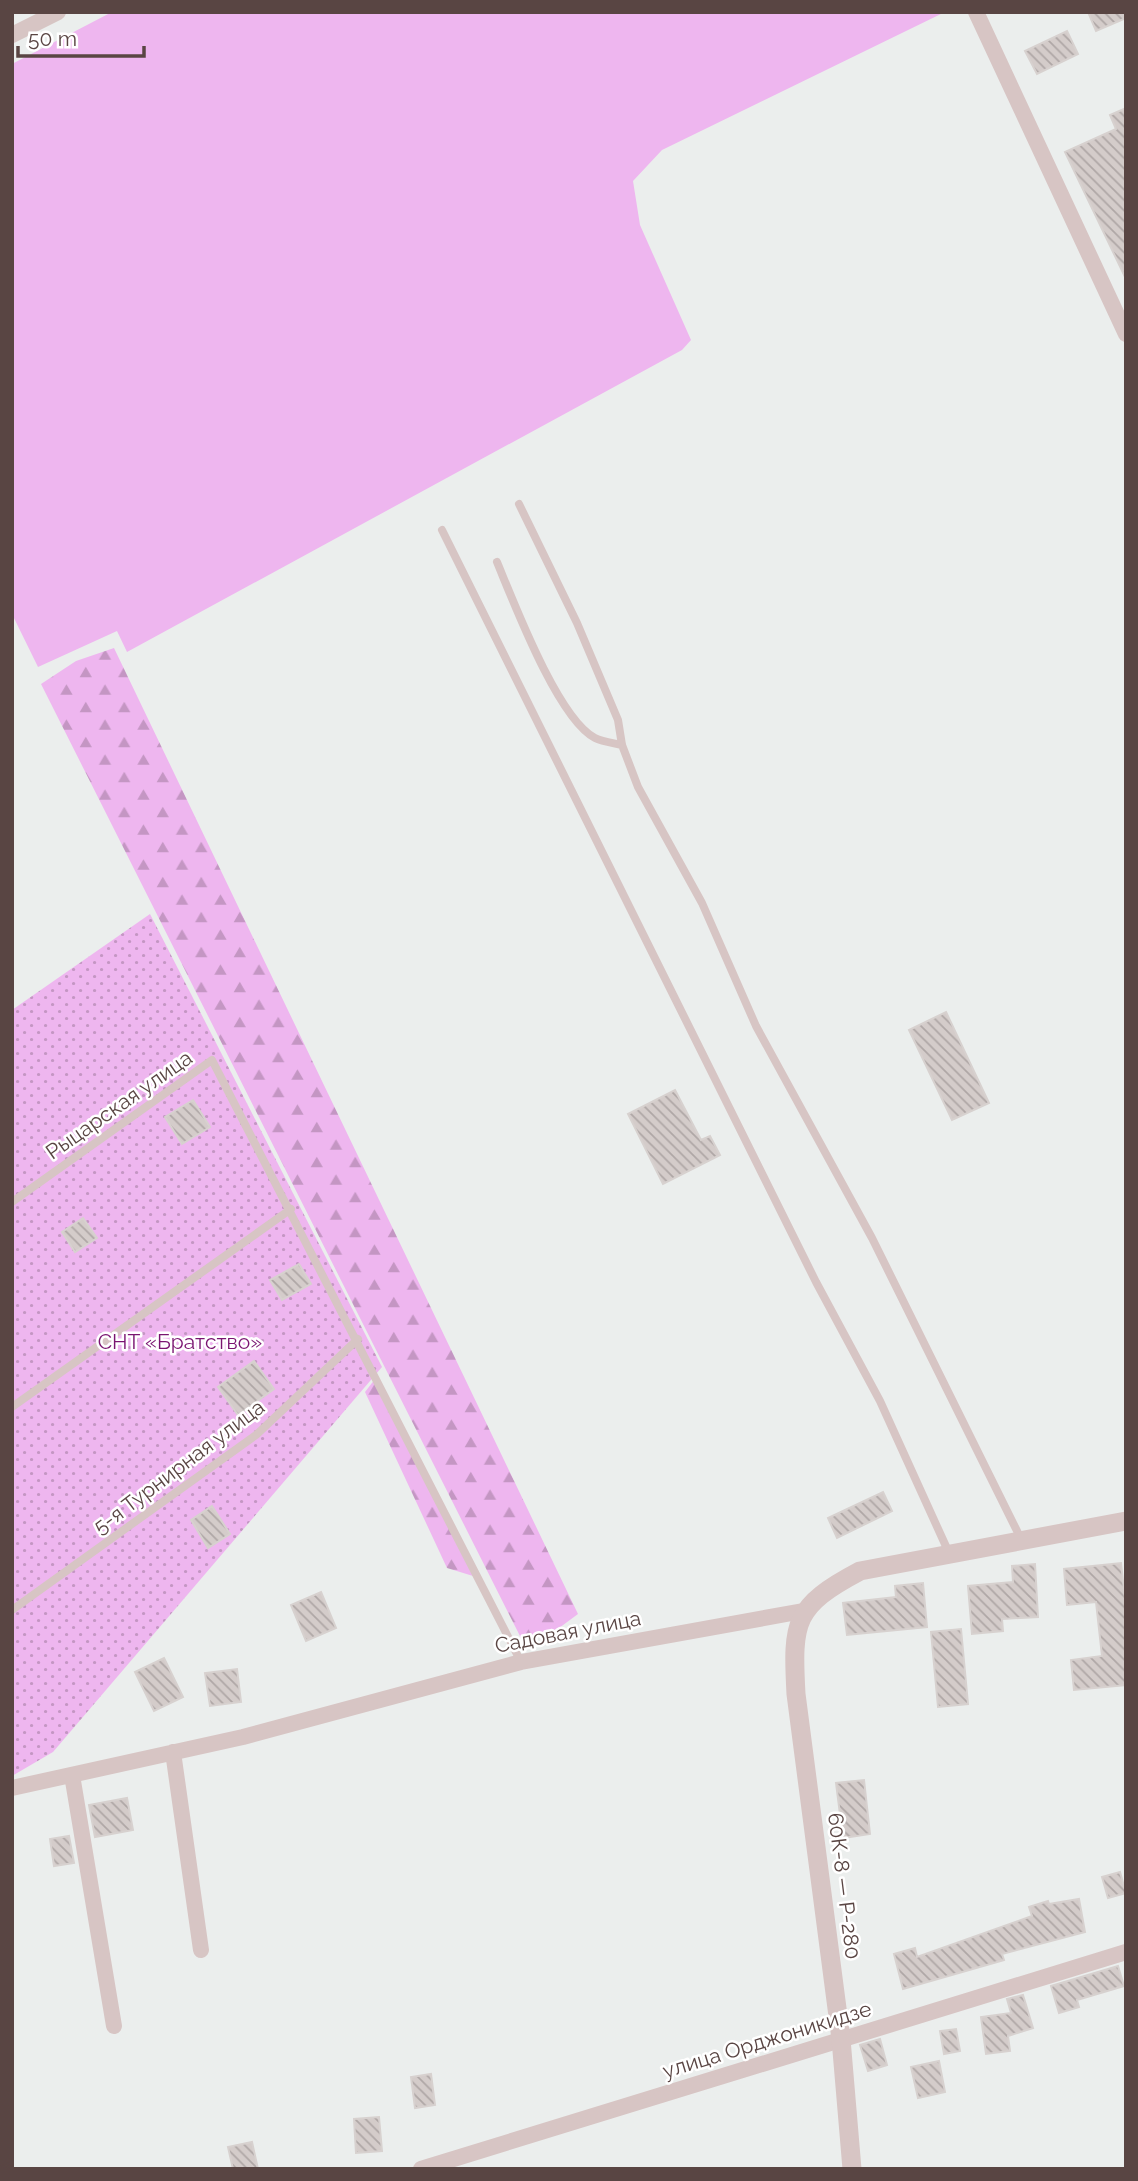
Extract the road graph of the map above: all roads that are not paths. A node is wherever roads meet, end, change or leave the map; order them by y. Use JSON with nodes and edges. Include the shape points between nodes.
{"nodes":[{"id":1,"x":19,"y":12,"type":"edge"},
{"id":2,"x":58,"y":12,"type":"edge"},
{"id":3,"x":975,"y":12,"type":"edge"},
{"id":4,"x":19,"y":31,"type":"edge"},
{"id":5,"x":1126,"y":334,"type":"edge"},
{"id":6,"x":519,"y":504,"type":"dead end"},
{"id":7,"x":442,"y":530,"type":"dead end"},
{"id":8,"x":497,"y":562,"type":"dead end"},
{"id":9,"x":622,"y":744,"type":"junction"},
{"id":10,"x":12,"y":1202,"type":"edge"},
{"id":11,"x":291,"y":1209,"type":"junction"},
{"id":12,"x":358,"y":1339,"type":"junction"},
{"id":13,"x":12,"y":1407,"type":"edge"},
{"id":14,"x":1126,"y":1521,"type":"edge"},
{"id":15,"x":1021,"y":1539,"type":"junction"},
{"id":16,"x":949,"y":1553,"type":"junction"},
{"id":17,"x":12,"y":1610,"type":"edge"},
{"id":18,"x":803,"y":1611,"type":"junction"},
{"id":19,"x":521,"y":1662,"type":"junction"},
{"id":20,"x":173,"y":1752,"type":"junction"},
{"id":21,"x":72,"y":1775,"type":"junction"},
{"id":22,"x":12,"y":1788,"type":"edge"},
{"id":23,"x":201,"y":1950,"type":"dead end"},
{"id":24,"x":1126,"y":1952,"type":"edge"},
{"id":25,"x":114,"y":2026,"type":"dead end"},
{"id":26,"x":841,"y":2039,"type":"junction"},
{"id":27,"x":421,"y":2169,"type":"edge"},
{"id":28,"x":852,"y":2169,"type":"edge"}],
"edges":[{"from":1,"to":4,"type":"street"},
{"from":2,"to":4,"type":"street"},
{"from":3,"to":5,"type":"street"},
{"from":6,"to":9,"type":"lane","via":[[577,624],[618,720]]},
{"from":7,"to":16,"type":"lane","via":[[816,1282],[880,1401]]},
{"from":8,"to":9,"type":"lane","via":[[537,654],[573,718],[595,738]]},
{"from":9,"to":15,"type":"lane","via":[[638,787],[702,903],[756,1026],[872,1238]]},
{"from":10,"to":11,"type":"lane","name":"Рыцарская улица","via":[[212,1060]]},
{"from":11,"to":12,"type":"lane"},
{"from":11,"to":13,"type":"lane"},
{"from":12,"to":17,"type":"lane","name":"5-я Турнирная улица","via":[[256,1435]]},
{"from":12,"to":19,"type":"lane"},
{"from":14,"to":15,"type":"street"},
{"from":15,"to":16,"type":"street"},
{"from":16,"to":18,"type":"street","via":[[860,1571],[823,1591]]},
{"from":18,"to":19,"type":"street","name":"Садовая улица"},
{"from":18,"to":26,"type":"street","name":"60К-8 — Р-280","via":[[793,1648],[796,1694]]},
{"from":19,"to":20,"type":"street","name":"Садовая улица"},
{"from":20,"to":21,"type":"street","name":"Садовая улица"},
{"from":20,"to":23,"type":"street"},
{"from":21,"to":22,"type":"street","name":"Садовая улица"},
{"from":21,"to":25,"type":"street"},
{"from":24,"to":26,"type":"street","name":"улица Орджоникидзе"},
{"from":26,"to":27,"type":"street","name":"улица Орджоникидзе"},
{"from":26,"to":28,"type":"street","name":"60К-8 — Р-280"}]}
